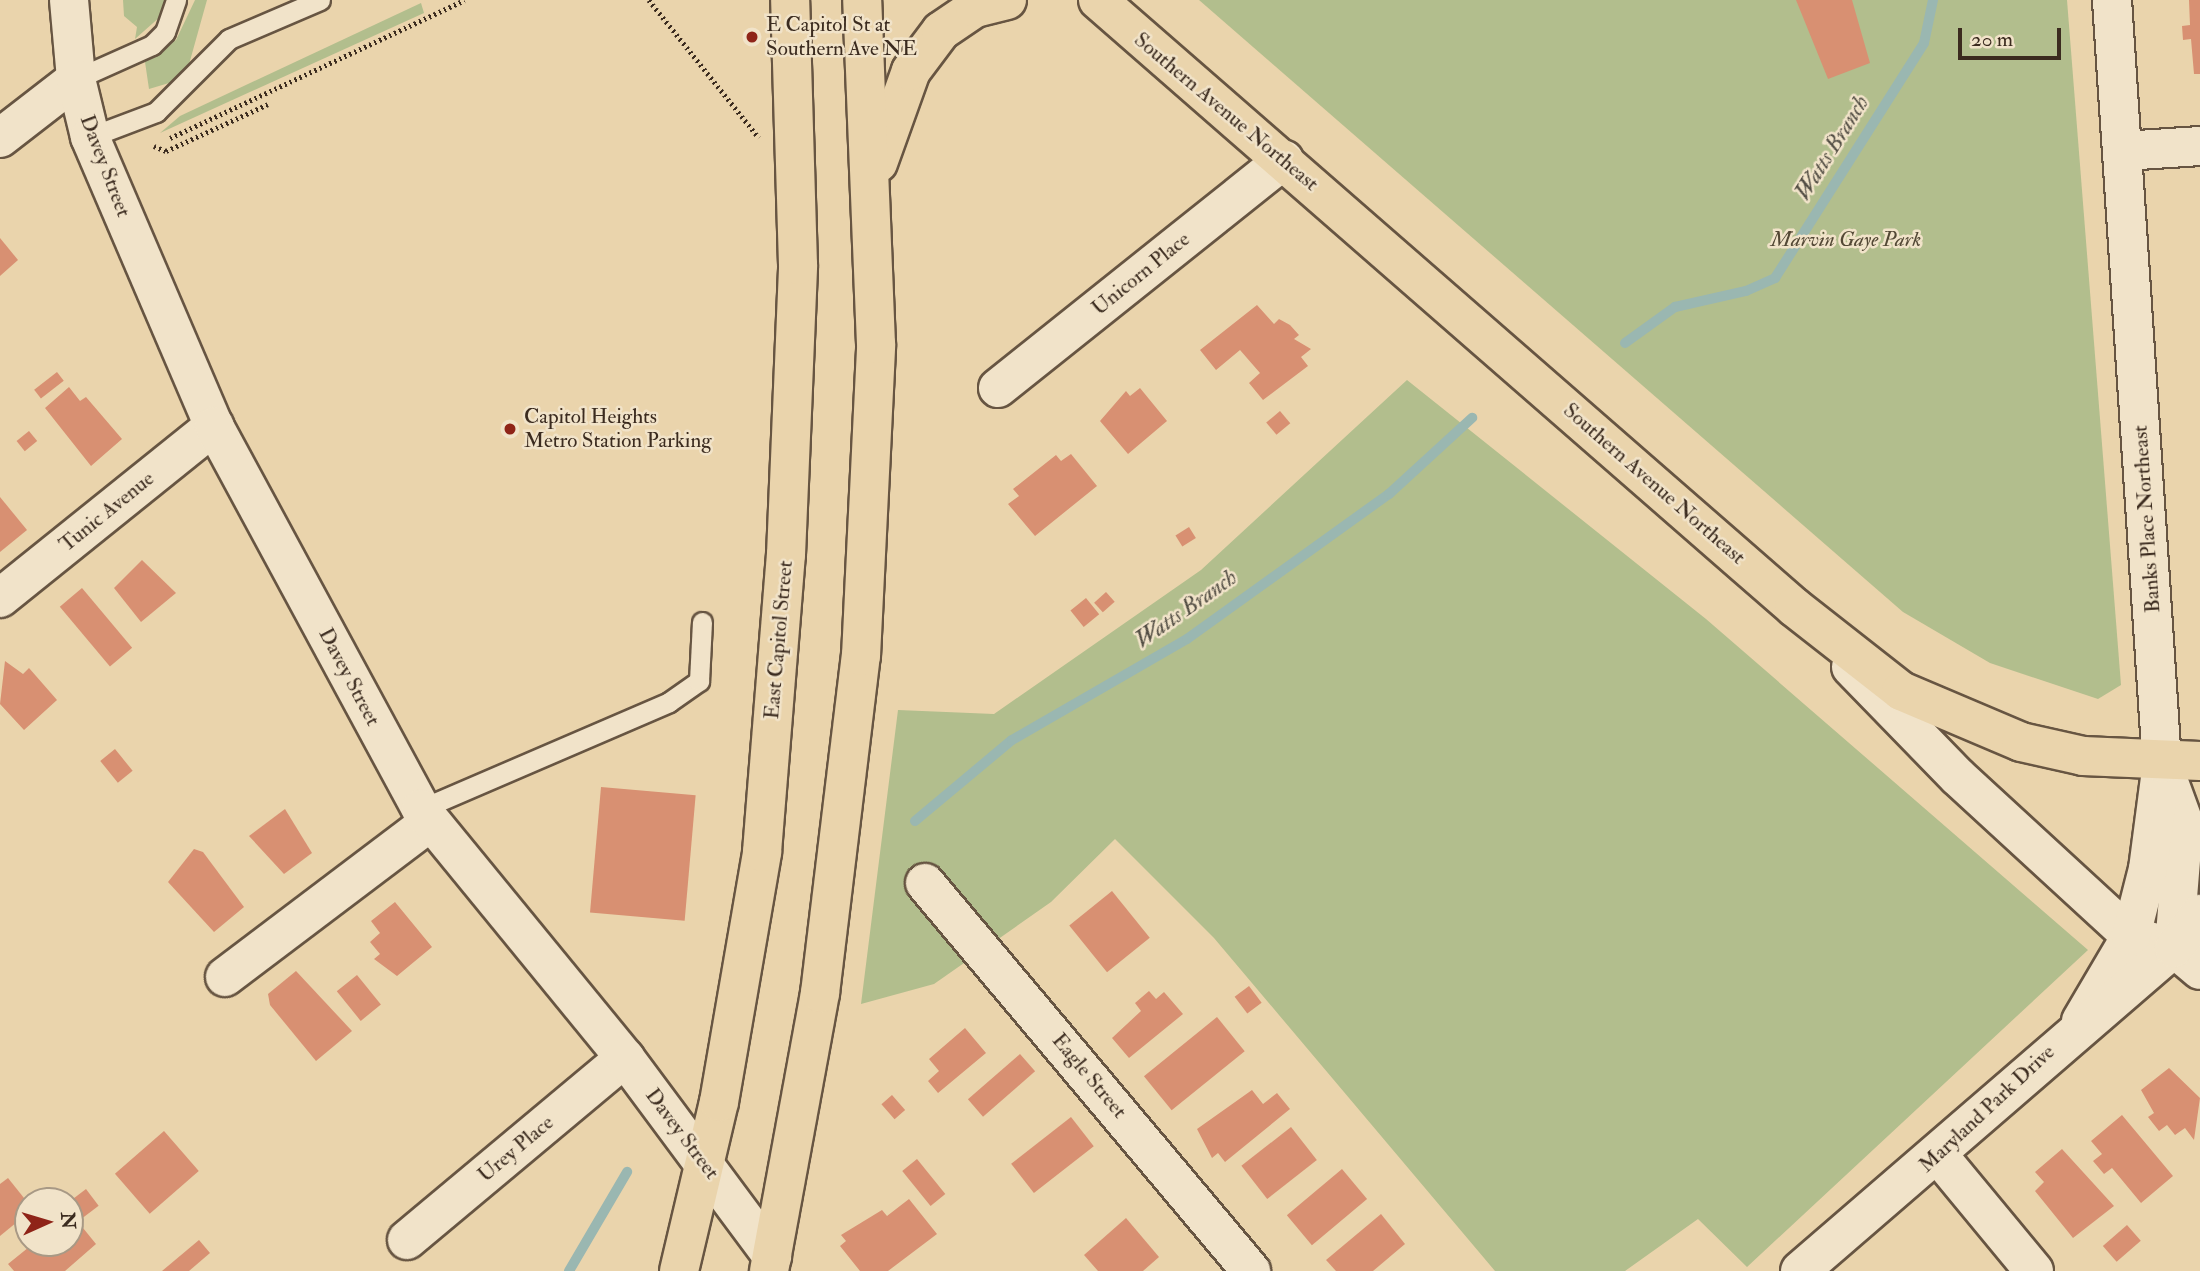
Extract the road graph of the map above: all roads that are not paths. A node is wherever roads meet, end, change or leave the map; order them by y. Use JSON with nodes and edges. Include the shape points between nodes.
{"nodes":[{"id":1,"x":69,"y":0,"type":"edge"},
{"id":2,"x":176,"y":0,"type":"edge"},
{"id":3,"x":320,"y":0,"type":"edge"},
{"id":4,"x":790,"y":0,"type":"edge"},
{"id":5,"x":862,"y":0,"type":"edge"},
{"id":6,"x":1007,"y":0,"type":"edge"},
{"id":7,"x":1098,"y":0,"type":"edge"},
{"id":8,"x":2112,"y":0,"type":"edge"},
{"id":9,"x":76,"y":79,"type":"junction"},
{"id":10,"x":90,"y":137,"type":"junction"},
{"id":11,"x":0,"y":138,"type":"edge"},
{"id":12,"x":2200,"y":146,"type":"edge"},
{"id":13,"x":2123,"y":151,"type":"junction"},
{"id":14,"x":1284,"y":160,"type":"junction"},
{"id":15,"x":871,"y":181,"type":"junction"},
{"id":16,"x":998,"y":388,"type":"dead end"},
{"id":17,"x":214,"y":426,"type":"junction"},
{"id":18,"x":0,"y":598,"type":"edge"},
{"id":19,"x":1794,"y":607,"type":"junction"},
{"id":20,"x":702,"y":622,"type":"dead end"},
{"id":21,"x":2200,"y":761,"type":"edge"},
{"id":22,"x":2162,"y":763,"type":"junction"},
{"id":23,"x":425,"y":816,"type":"junction"},
{"id":24,"x":925,"y":883,"type":"dead end"},
{"id":25,"x":2200,"y":914,"type":"edge"},
{"id":26,"x":2131,"y":936,"type":"junction"},
{"id":27,"x":2187,"y":959,"type":"edge"},
{"id":28,"x":225,"y":977,"type":"dead end"},
{"id":29,"x":2081,"y":1021,"type":"junction"},
{"id":30,"x":625,"y":1058,"type":"junction"},
{"id":31,"x":1939,"y":1156,"type":"junction"},
{"id":32,"x":705,"y":1164,"type":"junction"},
{"id":33,"x":407,"y":1240,"type":"dead end"},
{"id":34,"x":775,"y":1266,"type":"edge"},
{"id":35,"x":679,"y":1271,"type":"edge"},
{"id":36,"x":1251,"y":1271,"type":"edge"},
{"id":37,"x":1800,"y":1271,"type":"edge"},
{"id":38,"x":2034,"y":1271,"type":"edge"}],
"edges":[{"from":1,"to":9,"type":"street","name":"Davey Street"},
{"from":2,"to":9,"type":"lane","via":[[165,32],[152,45]]},
{"from":3,"to":10,"type":"lane","via":[[229,39],[156,112]]},
{"from":4,"to":32,"type":"main road","name":"East Capitol Street","via":[[798,265],[786,555],[762,852]]},
{"from":5,"to":15,"type":"main road"},
{"from":6,"to":15,"type":"main road","via":[[975,8],[933,41],[911,71]]},
{"from":7,"to":14,"type":"main road","name":"Southern Avenue Northeast"},
{"from":8,"to":13,"type":"street","name":"Banks Place Northeast"},
{"from":9,"to":10,"type":"street","name":"Davey Street"},
{"from":9,"to":11,"type":"street"},
{"from":10,"to":17,"type":"street","name":"Davey Street"},
{"from":12,"to":13,"type":"street"},
{"from":13,"to":22,"type":"street","name":"Banks Place Northeast"},
{"from":14,"to":16,"type":"street","name":"Unicorn Place"},
{"from":14,"to":19,"type":"main road","name":"Southern Avenue Northeast"},
{"from":15,"to":34,"type":"main road","via":[[876,356],[862,656],[820,993]]},
{"from":17,"to":18,"type":"street","name":"Tunic Avenue"},
{"from":17,"to":23,"type":"street","name":"Davey Street"},
{"from":19,"to":22,"type":"main road","via":[[1902,691],[1965,722],[2083,756]]},
{"from":19,"to":26,"type":"street","name":"Southern Avenue Northeast","via":[[1958,777]]},
{"from":20,"to":23,"type":"lane","via":[[699,681],[670,702]]},
{"from":21,"to":22,"type":"main road"},
{"from":22,"to":26,"type":"street","name":"Banks Place Northeast","via":[[2148,869]]},
{"from":22,"to":27,"type":"street","via":[[2184,822]]},
{"from":23,"to":28,"type":"street"},
{"from":23,"to":30,"type":"street","name":"Davey Street"},
{"from":24,"to":36,"type":"street","name":"Eagle Street"},
{"from":25,"to":27,"type":"street","name":"Maryland Park Drive"},
{"from":26,"to":27,"type":"street","name":"Southern Avenue Northeast"},
{"from":26,"to":29,"type":"street","name":"Banks Place Northeast"},
{"from":27,"to":29,"type":"street","name":"Maryland Park Drive"},
{"from":29,"to":31,"type":"street","name":"Maryland Park Drive"},
{"from":30,"to":32,"type":"street","name":"Davey Street"},
{"from":30,"to":33,"type":"street","name":"Urey Place"},
{"from":31,"to":37,"type":"street","name":"Maryland Park Drive"},
{"from":31,"to":38,"type":"street"},
{"from":32,"to":34,"type":"street","name":"Davey Street"},
{"from":32,"to":35,"type":"main road","name":"East Capitol Street"}]}
